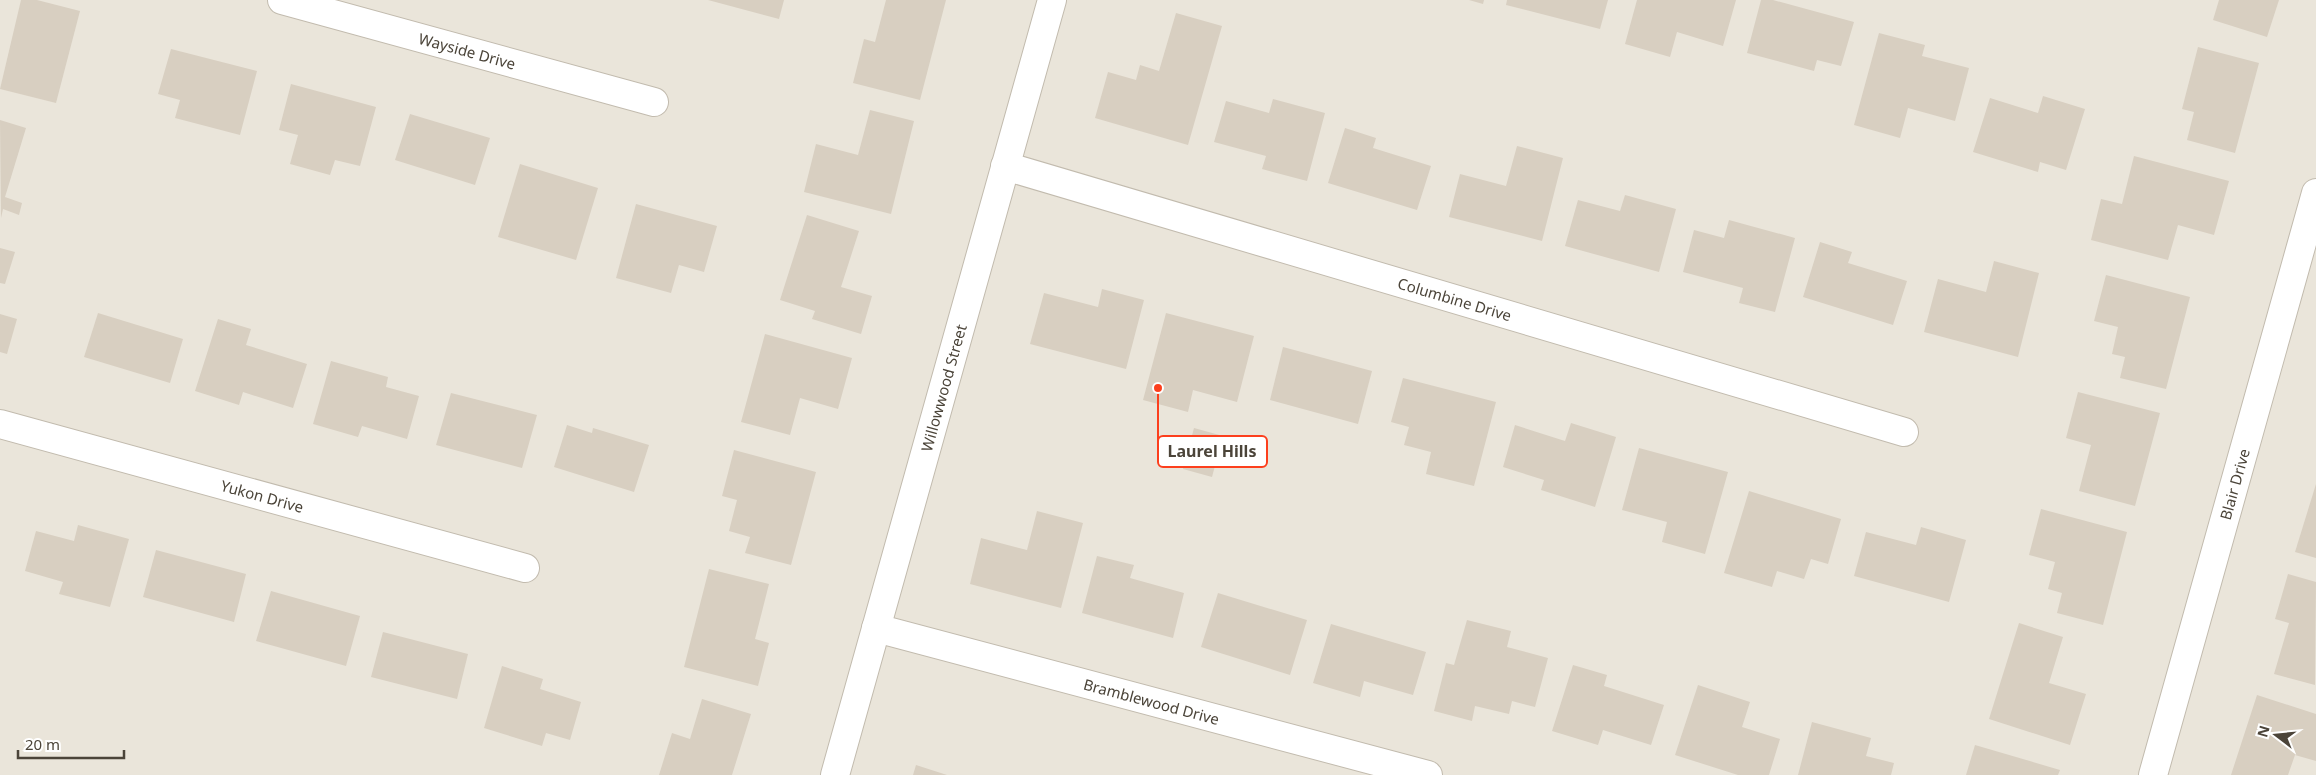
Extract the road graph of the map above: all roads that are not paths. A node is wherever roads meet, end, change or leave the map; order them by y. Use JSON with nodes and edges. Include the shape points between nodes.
{"nodes":[{"id":1,"x":282,"y":0,"type":"edge"},
{"id":2,"x":1052,"y":0,"type":"edge"},
{"id":3,"x":654,"y":102,"type":"dead end"},
{"id":4,"x":1005,"y":166,"type":"junction"},
{"id":5,"x":2316,"y":193,"type":"edge"},
{"id":6,"x":0,"y":424,"type":"edge"},
{"id":7,"x":1904,"y":432,"type":"dead end"},
{"id":8,"x":525,"y":568,"type":"dead end"},
{"id":9,"x":876,"y":628,"type":"junction"},
{"id":10,"x":835,"y":775,"type":"edge"},
{"id":11,"x":1428,"y":775,"type":"edge"},
{"id":12,"x":2153,"y":775,"type":"edge"}],
"edges":[{"from":1,"to":3,"type":"street","name":"Wayside Drive"},
{"from":2,"to":4,"type":"street","name":"Willowwood Street"},
{"from":4,"to":7,"type":"street","name":"Columbine Drive"},
{"from":4,"to":9,"type":"street","name":"Willowwood Street"},
{"from":5,"to":12,"type":"street","name":"Blair Drive"},
{"from":6,"to":8,"type":"street","name":"Yukon Drive"},
{"from":9,"to":10,"type":"street","name":"Willowwood Street"},
{"from":9,"to":11,"type":"street","name":"Bramblewood Drive"}]}
